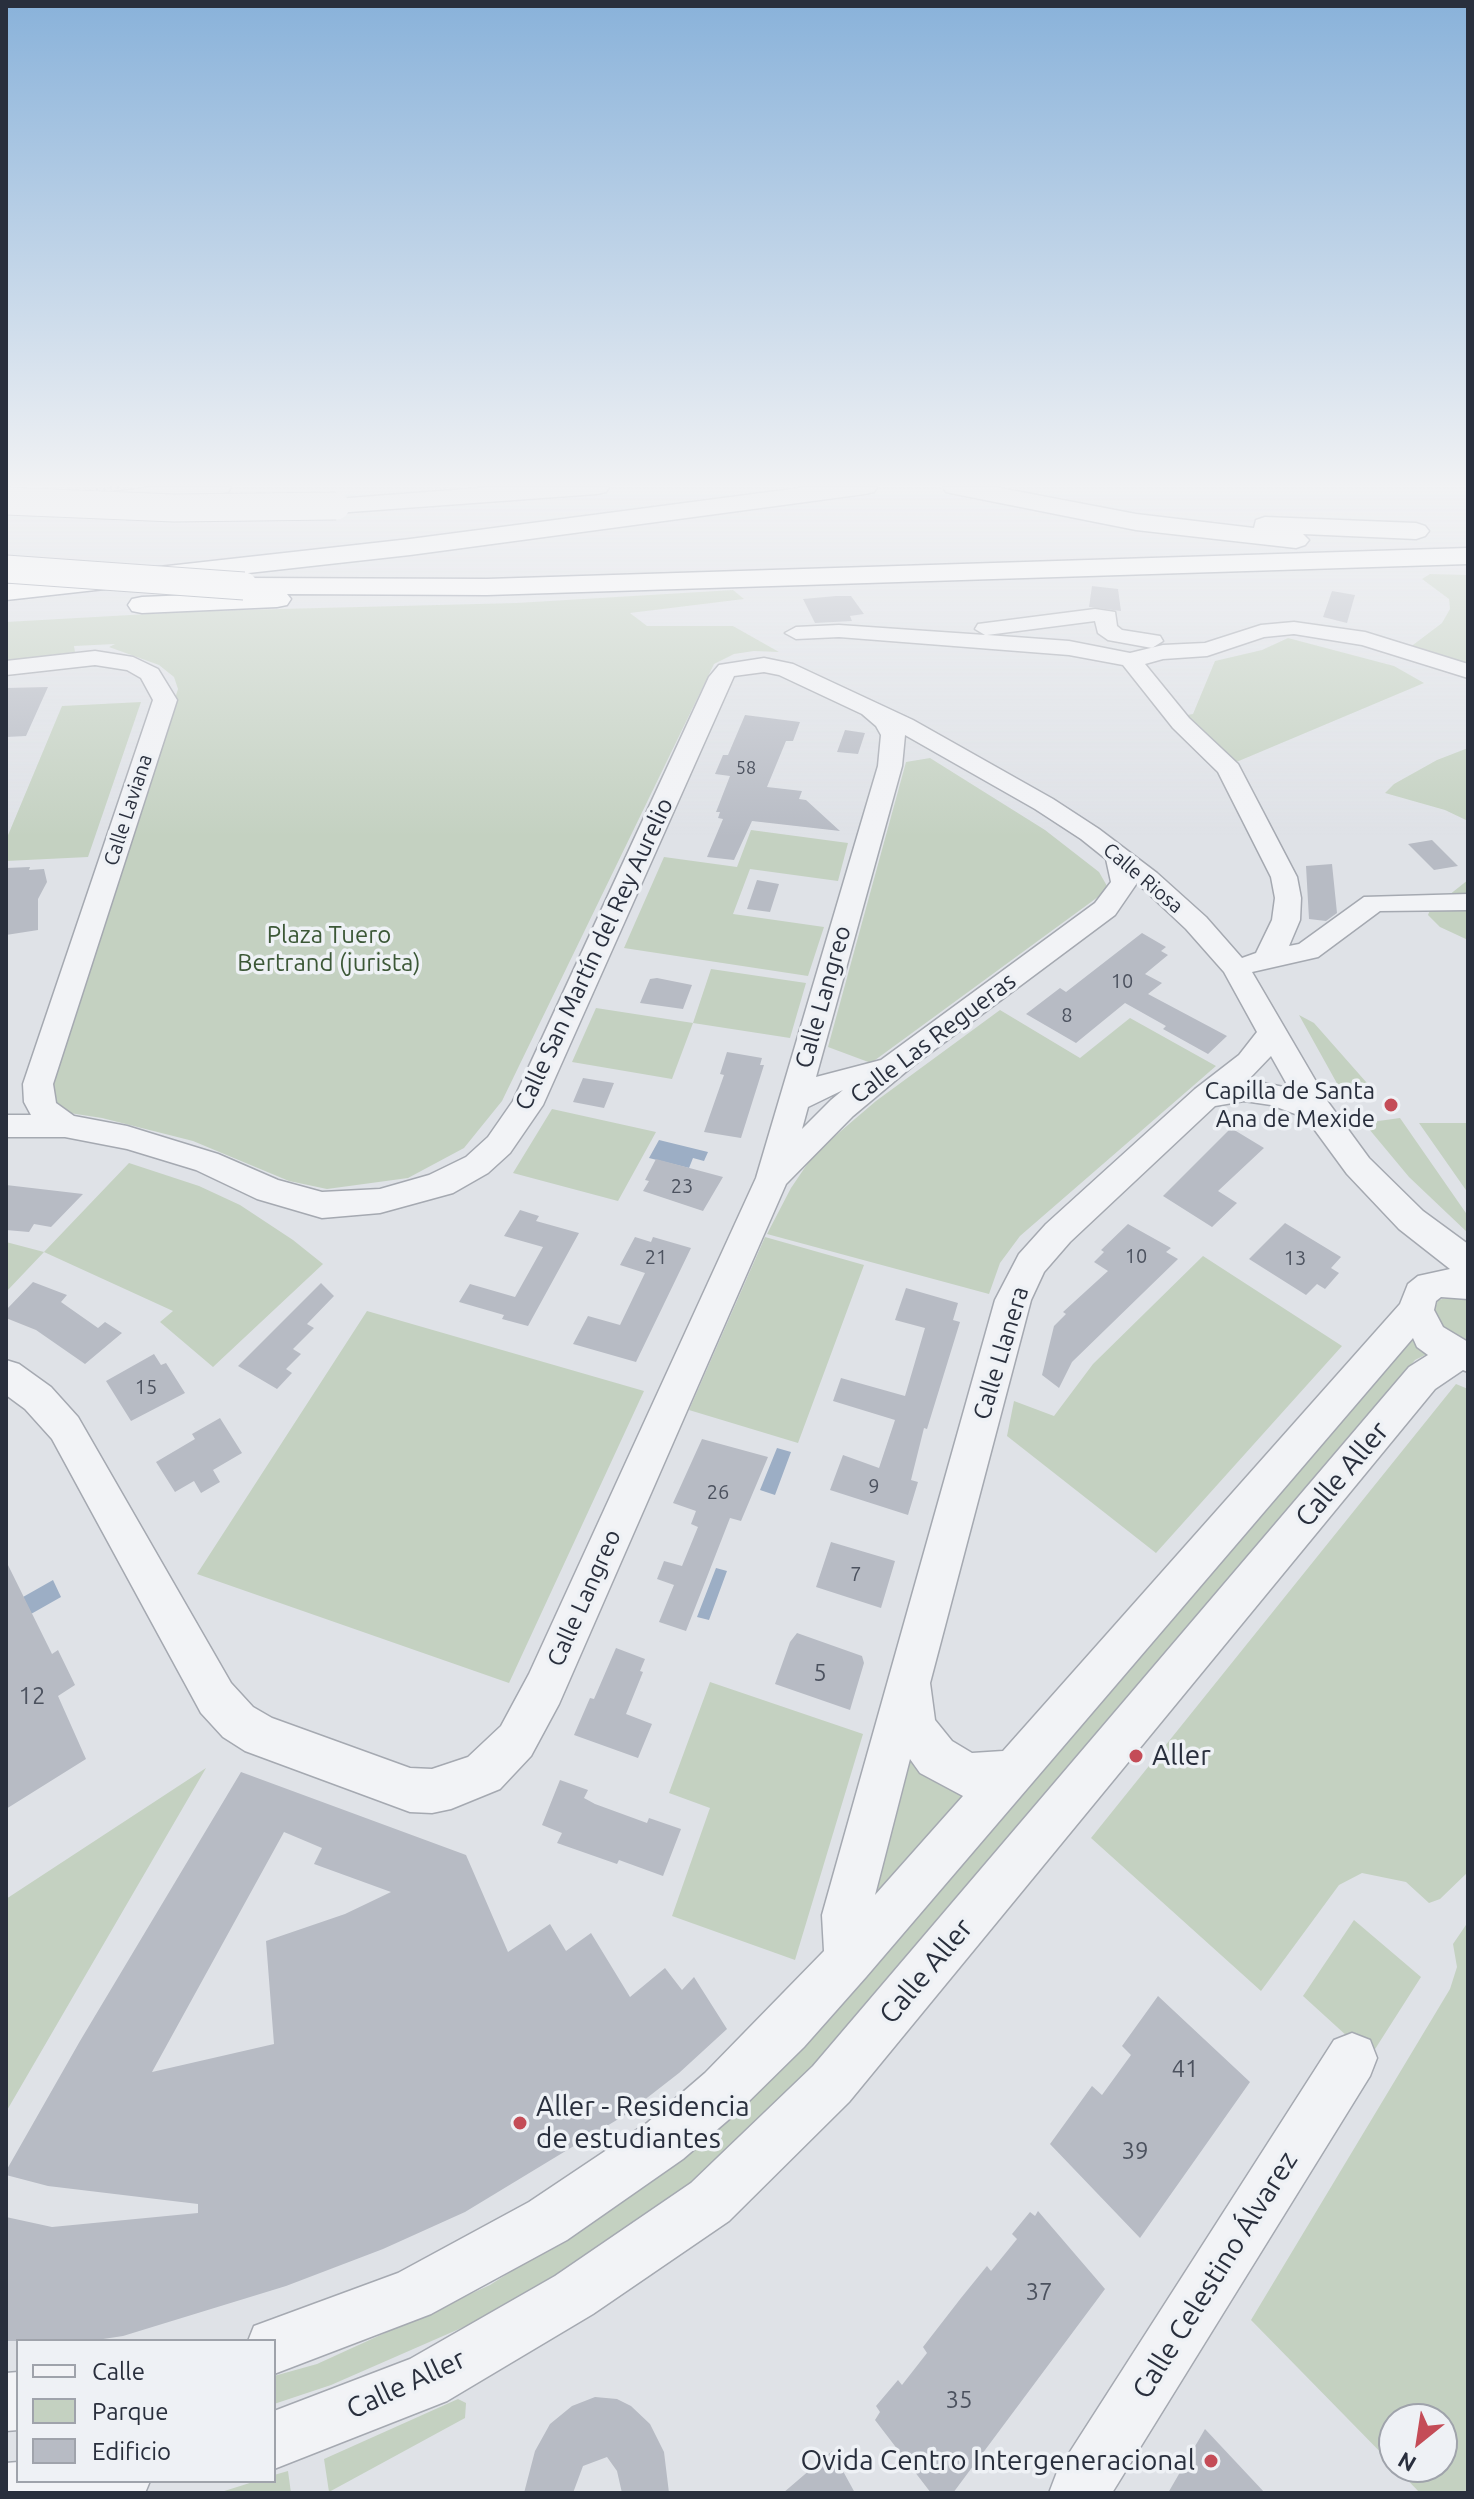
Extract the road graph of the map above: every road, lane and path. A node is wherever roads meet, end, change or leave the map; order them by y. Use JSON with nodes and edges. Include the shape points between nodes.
{"nodes":[{"id":1,"x":170,"y":604,"type":"edge"},
{"id":2,"x":6,"y":612,"type":"edge"},
{"id":3,"x":796,"y":633,"type":"dead end"},
{"id":4,"x":963,"y":641,"type":"junction"},
{"id":5,"x":1187,"y":650,"type":"junction"},
{"id":6,"x":1136,"y":661,"type":"junction"},
{"id":7,"x":764,"y":665,"type":"joint"},
{"id":8,"x":8,"y":668,"type":"edge"},
{"id":9,"x":1468,"y":671,"type":"edge"},
{"id":10,"x":868,"y":707,"type":"junction"},
{"id":11,"x":957,"y":755,"type":"junction"},
{"id":12,"x":890,"y":766,"type":"junction"},
{"id":13,"x":1117,"y":854,"type":"junction"},
{"id":14,"x":1468,"y":902,"type":"edge"},
{"id":15,"x":1105,"y":909,"type":"junction"},
{"id":16,"x":1196,"y":923,"type":"junction"},
{"id":17,"x":1266,"y":960,"type":"junction"},
{"id":18,"x":1235,"y":967,"type":"junction"},
{"id":19,"x":1272,"y":1034,"type":"junction"},
{"id":20,"x":808,"y":1051,"type":"junction"},
{"id":21,"x":903,"y":1058,"type":"junction"},
{"id":22,"x":856,"y":1077,"type":"junction"},
{"id":23,"x":38,"y":1084,"type":"junction"},
{"id":24,"x":1206,"y":1097,"type":"junction"},
{"id":25,"x":793,"y":1101,"type":"junction"},
{"id":26,"x":6,"y":1105,"type":"edge"},
{"id":27,"x":1317,"y":1110,"type":"junction"},
{"id":28,"x":6,"y":1126,"type":"edge"},
{"id":29,"x":65,"y":1126,"type":"junction"},
{"id":30,"x":772,"y":1178,"type":"junction"},
{"id":31,"x":1411,"y":1220,"type":"junction"},
{"id":32,"x":1468,"y":1267,"type":"edge"},
{"id":33,"x":1468,"y":1285,"type":"edge"},
{"id":34,"x":1423,"y":1298,"type":"junction"},
{"id":35,"x":1463,"y":1356,"type":"edge"},
{"id":36,"x":6,"y":1375,"type":"edge"},
{"id":37,"x":911,"y":1677,"type":"junction"},
{"id":38,"x":1013,"y":1772,"type":"junction"},
{"id":39,"x":849,"y":1960,"type":"junction"},
{"id":40,"x":1352,"y":2058,"type":"dead end"},
{"id":41,"x":276,"y":2345,"type":"edge"},
{"id":42,"x":276,"y":2439,"type":"edge"},
{"id":43,"x":113,"y":2483,"type":"edge"},
{"id":44,"x":6,"y":2492,"type":"edge"},
{"id":45,"x":1078,"y":2493,"type":"edge"}],
"edges":[{"from":1,"to":2,"type":"highway"},
{"from":3,"to":4,"type":"street","via":[[839,631]]},
{"from":4,"to":5,"type":"street","via":[[962,634],[969,631],[1095,615],[1107,617],[1106,628],[1116,635]]},
{"from":4,"to":6,"type":"street","via":[[1069,648]]},
{"from":5,"to":6,"type":"street"},
{"from":5,"to":9,"type":"street","via":[[1294,628],[1365,639]]},
{"from":6,"to":17,"type":"street","via":[[1141,677],[1229,769],[1284,877],[1286,920]]},
{"from":7,"to":10,"type":"street","name":"Calle Riosa","via":[[785,669]]},
{"from":7,"to":29,"type":"street","name":"Calle San Martín del Rey Aurelio","via":[[727,670],[720,677],[527,1105],[499,1145],[477,1165],[414,1193],[322,1205],[269,1190],[166,1148]]},
{"from":8,"to":23,"type":"street","name":"Calle Laviana","via":[[95,658],[133,664],[150,674],[165,700]]},
{"from":10,"to":11,"type":"street","name":"Calle Riosa"},
{"from":10,"to":12,"type":"street","name":"Calle Langreo","via":[[893,735]]},
{"from":11,"to":12,"type":"street","via":[[904,755]]},
{"from":11,"to":13,"type":"street","name":"Calle Riosa","via":[[1044,804]]},
{"from":12,"to":20,"type":"street","name":"Calle Langreo"},
{"from":13,"to":15,"type":"street","name":"Calle Las Regueras","via":[[1124,883]]},
{"from":13,"to":16,"type":"street","name":"Calle Riosa"},
{"from":14,"to":17,"type":"street","via":[[1374,903],[1308,951]]},
{"from":15,"to":16,"type":"street","name":"Calle Las Regueras","via":[[1138,902]]},
{"from":15,"to":21,"type":"street","name":"Calle Las Regueras"},
{"from":16,"to":18,"type":"street","name":"Calle Riosa"},
{"from":17,"to":18,"type":"street"},
{"from":18,"to":19,"type":"street","name":"Calle Riosa"},
{"from":19,"to":24,"type":"street","name":"Calle Llanera","via":[[1250,1062]]},
{"from":19,"to":27,"type":"street","name":"Calle Riosa"},
{"from":20,"to":22,"type":"street"},
{"from":20,"to":25,"type":"street","name":"Calle Langreo"},
{"from":21,"to":22,"type":"street"},
{"from":21,"to":30,"type":"street","name":"Calle Las Regueras","via":[[842,1108]]},
{"from":22,"to":25,"type":"street"},
{"from":23,"to":26,"type":"street"},
{"from":23,"to":29,"type":"street","via":[[45,1111]]},
{"from":24,"to":27,"type":"street","via":[[1244,1090]]},
{"from":24,"to":37,"type":"street","name":"Calle Llanera","via":[[1031,1264],[1013,1300]]},
{"from":25,"to":30,"type":"street","name":"Calle Langreo"},
{"from":27,"to":31,"type":"street","name":"Calle Riosa","via":[[1358,1166]]},
{"from":28,"to":29,"type":"street","name":"Calle San Martín del Rey Aurelio"},
{"from":30,"to":36,"type":"street","name":"Calle Langreo","via":[[527,1722],[484,1773],[451,1787],[410,1790],[260,1736],[238,1722],[216,1698],[65,1428],[38,1398]]},
{"from":31,"to":32,"type":"street","name":"Calle Riosa"},
{"from":31,"to":34,"type":"street","name":"Calle Riosa"},
{"from":33,"to":34,"type":"street","via":[[1445,1282]]},
{"from":34,"to":35,"type":"street","name":"Calle Riosa","via":[[1430,1337]]},
{"from":34,"to":38,"type":"street","name":"Calle Aller"},
{"from":35,"to":42,"type":"street","name":"Calle Aller","via":[[1422,1378],[831,2084],[710,2202],[574,2295],[427,2381]]},
{"from":37,"to":38,"type":"street","name":"Calle Llanera","via":[[914,1727],[936,1757],[968,1776]]},
{"from":37,"to":39,"type":"street","name":"Calle Llanera","via":[[846,1915]]},
{"from":38,"to":39,"type":"street","name":"Calle Aller"},
{"from":39,"to":41,"type":"street","name":"Calle Aller","via":[[723,2091],[665,2141],[548,2221],[412,2295]]},
{"from":40,"to":45,"type":"street","name":"Calle Celestino Álvarez"},
{"from":43,"to":44,"type":"street"}]}
